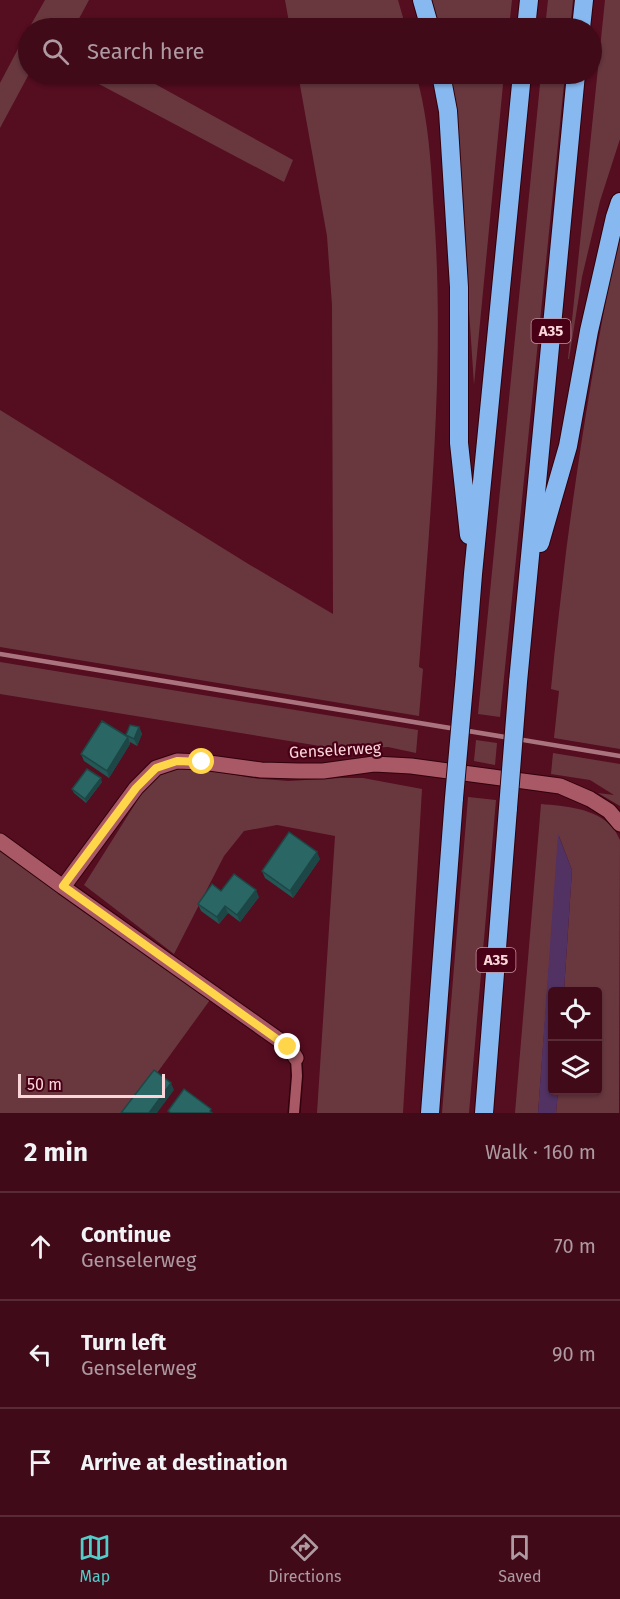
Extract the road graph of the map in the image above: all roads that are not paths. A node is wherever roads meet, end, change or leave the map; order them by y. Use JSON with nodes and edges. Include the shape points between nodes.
{"nodes":[{"id":1,"x":422,"y":0,"type":"edge"},
{"id":2,"x":529,"y":0,"type":"edge"},
{"id":3,"x":584,"y":0,"type":"edge"},
{"id":4,"x":427,"y":18,"type":"edge"},
{"id":5,"x":527,"y":18,"type":"edge"},
{"id":6,"x":582,"y":18,"type":"edge"},
{"id":7,"x":443,"y":84,"type":"edge"},
{"id":8,"x":521,"y":84,"type":"edge"},
{"id":9,"x":575,"y":84,"type":"edge"},
{"id":10,"x":620,"y":202,"type":"edge"},
{"id":11,"x":473,"y":574,"type":"junction"},
{"id":12,"x":528,"y":588,"type":"junction"},
{"id":13,"x":620,"y":824,"type":"edge"},
{"id":14,"x":0,"y":841,"type":"edge"},
{"id":15,"x":63,"y":886,"type":"junction"},
{"id":16,"x":296,"y":1058,"type":"joint"},
{"id":17,"x":294,"y":1113,"type":"edge"},
{"id":18,"x":430,"y":1113,"type":"edge"},
{"id":19,"x":484,"y":1113,"type":"edge"}],
"edges":[{"from":1,"to":4,"type":"highway"},
{"from":2,"to":5,"type":"highway"},
{"from":3,"to":6,"type":"highway"},
{"from":7,"to":11,"type":"highway","via":[[459,287],[459,443]]},
{"from":8,"to":11,"type":"highway"},
{"from":9,"to":12,"type":"highway","number":"A35"},
{"from":10,"to":12,"type":"highway","number":"A35","via":[[589,332],[568,446]]},
{"from":11,"to":18,"type":"highway","bridge":true},
{"from":12,"to":19,"type":"highway","number":"A35","bridge":true},
{"from":13,"to":15,"type":"street","name":"Genselerweg","via":[[609,811],[560,786],[411,766],[374,764],[299,771],[177,761],[156,768],[136,788]]},
{"from":14,"to":15,"type":"street"},
{"from":15,"to":16,"type":"street","via":[[288,1047]]},
{"from":16,"to":17,"type":"lane"}]}
